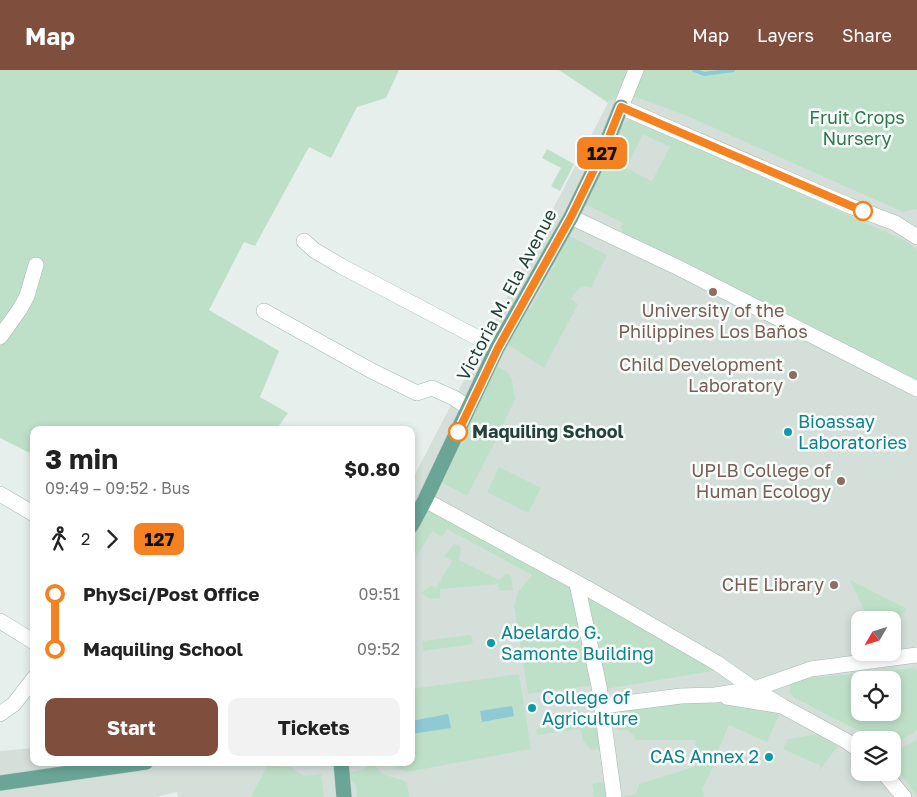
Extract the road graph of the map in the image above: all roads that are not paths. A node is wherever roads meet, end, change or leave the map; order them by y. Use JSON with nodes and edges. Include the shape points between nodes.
{"nodes":[{"id":1,"x":635,"y":71,"type":"edge"},
{"id":2,"x":621,"y":107,"type":"junction"},
{"id":3,"x":571,"y":217,"type":"junction"},
{"id":4,"x":917,"y":237,"type":"edge"},
{"id":5,"x":304,"y":241,"type":"dead end"},
{"id":6,"x":36,"y":265,"type":"dead end"},
{"id":7,"x":264,"y":311,"type":"dead end"},
{"id":8,"x":0,"y":337,"type":"edge"},
{"id":9,"x":498,"y":348,"type":"junction"},
{"id":10,"x":917,"y":389,"type":"edge"},
{"id":11,"x":469,"y":408,"type":"junction"},
{"id":12,"x":0,"y":494,"type":"edge"},
{"id":13,"x":425,"y":500,"type":"junction"},
{"id":14,"x":30,"y":512,"type":"edge"},
{"id":15,"x":415,"y":519,"type":"edge"},
{"id":16,"x":577,"y":584,"type":"junction"},
{"id":17,"x":0,"y":621,"type":"edge"},
{"id":18,"x":30,"y":640,"type":"edge"},
{"id":19,"x":917,"y":655,"type":"edge"},
{"id":20,"x":30,"y":683,"type":"edge"},
{"id":21,"x":754,"y":689,"type":"junction"},
{"id":22,"x":715,"y":695,"type":"junction"},
{"id":23,"x":602,"y":706,"type":"junction"},
{"id":24,"x":782,"y":706,"type":"junction"},
{"id":25,"x":0,"y":714,"type":"edge"},
{"id":26,"x":851,"y":744,"type":"edge"},
{"id":27,"x":118,"y":766,"type":"edge"},
{"id":28,"x":341,"y":766,"type":"edge"},
{"id":29,"x":891,"y":781,"type":"edge"},
{"id":30,"x":0,"y":783,"type":"edge"},
{"id":31,"x":344,"y":797,"type":"edge"},
{"id":32,"x":614,"y":797,"type":"edge"},
{"id":33,"x":904,"y":797,"type":"edge"}],
"edges":[{"from":1,"to":2,"type":"street"},
{"from":2,"to":3,"type":"main road","name":"Victoria M. Ela Avenue"},
{"from":2,"to":4,"type":"street","via":[[895,223]]},
{"from":3,"to":9,"type":"main road","name":"Victoria M. Ela Avenue"},
{"from":3,"to":10,"type":"street"},
{"from":5,"to":9,"type":"street","via":[[341,266]]},
{"from":6,"to":8,"type":"street","via":[[27,296]]},
{"from":7,"to":11,"type":"street","via":[[417,393],[432,388]]},
{"from":9,"to":11,"type":"main road","name":"Victoria M. Ela Avenue"},
{"from":11,"to":13,"type":"main road","name":"Victoria M. Ela Avenue"},
{"from":12,"to":14,"type":"street"},
{"from":13,"to":15,"type":"main road","name":"Victoria M. Ela Avenue"},
{"from":13,"to":16,"type":"street"},
{"from":16,"to":21,"type":"street","via":[[717,663]]},
{"from":16,"to":23,"type":"street"},
{"from":17,"to":18,"type":"street"},
{"from":19,"to":21,"type":"street","via":[[811,669]]},
{"from":20,"to":25,"type":"street","via":[[14,704]]},
{"from":21,"to":22,"type":"street"},
{"from":21,"to":24,"type":"street"},
{"from":22,"to":23,"type":"street"},
{"from":22,"to":24,"type":"street"},
{"from":23,"to":32,"type":"street"},
{"from":24,"to":26,"type":"street"},
{"from":27,"to":30,"type":"main road"},
{"from":28,"to":31,"type":"main road"},
{"from":29,"to":33,"type":"street"}]}
